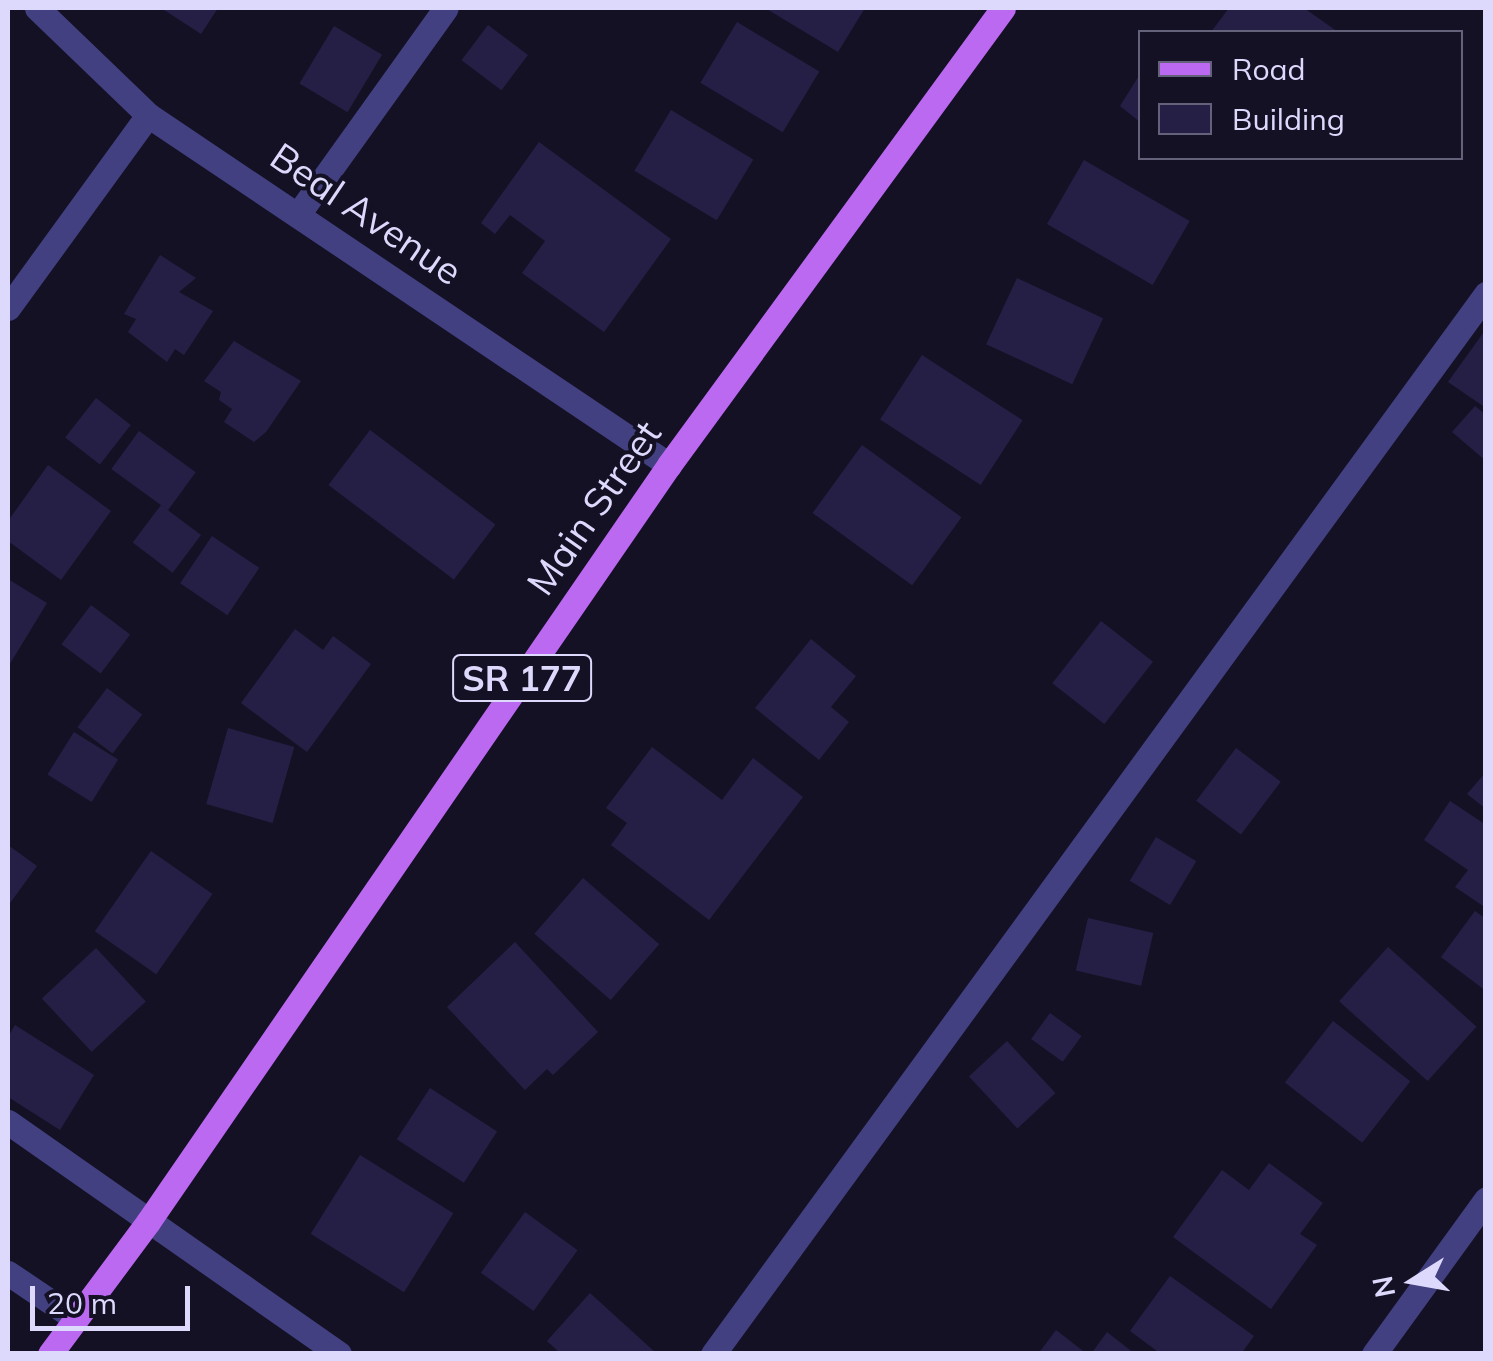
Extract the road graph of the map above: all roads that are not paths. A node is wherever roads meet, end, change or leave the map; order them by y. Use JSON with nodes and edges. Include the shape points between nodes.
{"nodes":[{"id":1,"x":37,"y":8,"type":"edge"},
{"id":2,"x":446,"y":8,"type":"edge"},
{"id":3,"x":1003,"y":8,"type":"edge"},
{"id":4,"x":148,"y":115,"type":"junction"},
{"id":5,"x":299,"y":213,"type":"junction"},
{"id":6,"x":1486,"y":294,"type":"edge"},
{"id":7,"x":8,"y":308,"type":"edge"},
{"id":8,"x":669,"y":465,"type":"junction"},
{"id":9,"x":9,"y":1125,"type":"edge"},
{"id":10,"x":1486,"y":1199,"type":"edge"},
{"id":11,"x":148,"y":1222,"type":"junction"},
{"id":12,"x":8,"y":1273,"type":"edge"},
{"id":13,"x":76,"y":1318,"type":"junction"},
{"id":14,"x":50,"y":1354,"type":"edge"},
{"id":15,"x":339,"y":1354,"type":"edge"},
{"id":16,"x":713,"y":1354,"type":"edge"},
{"id":17,"x":1374,"y":1354,"type":"edge"}],
"edges":[{"from":1,"to":4,"type":"street","name":"Beal Avenue"},
{"from":2,"to":5,"type":"street"},
{"from":3,"to":8,"type":"main road","name":"Main Street","number":"SR 177"},
{"from":4,"to":5,"type":"street","name":"Beal Avenue"},
{"from":4,"to":7,"type":"street"},
{"from":5,"to":8,"type":"street","name":"Beal Avenue"},
{"from":6,"to":16,"type":"street"},
{"from":8,"to":11,"type":"main road","name":"Main Street","number":"SR 177"},
{"from":9,"to":11,"type":"street"},
{"from":10,"to":17,"type":"street"},
{"from":11,"to":13,"type":"main road","name":"Main Street","number":"SR 177"},
{"from":11,"to":15,"type":"street"},
{"from":12,"to":13,"type":"street"},
{"from":13,"to":14,"type":"main road","name":"Main Street","number":"SR 177"}]}
